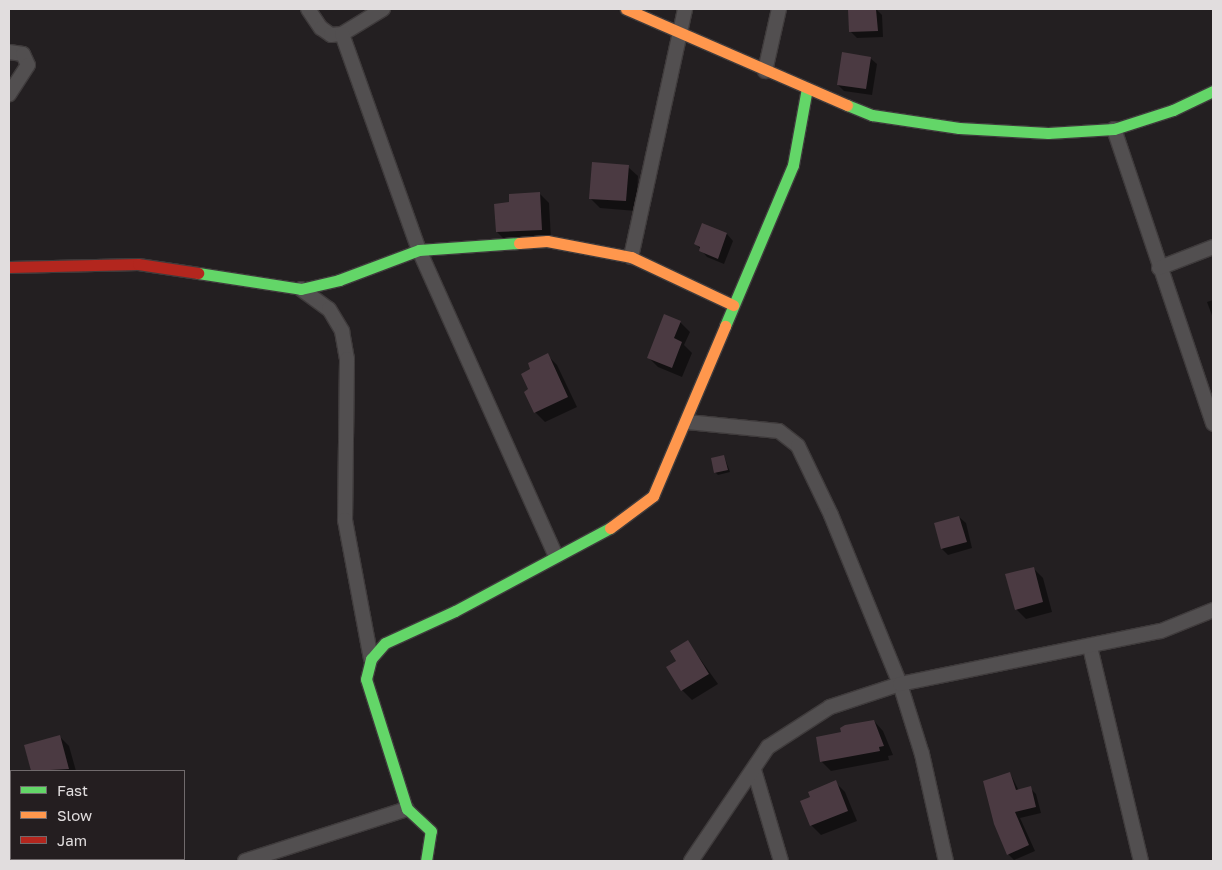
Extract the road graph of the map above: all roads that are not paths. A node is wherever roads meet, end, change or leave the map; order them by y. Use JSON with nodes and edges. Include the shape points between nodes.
{"nodes":[{"id":1,"x":308,"y":9,"type":"edge"},
{"id":2,"x":383,"y":9,"type":"edge"},
{"id":3,"x":626,"y":9,"type":"edge"},
{"id":4,"x":685,"y":9,"type":"edge"},
{"id":5,"x":779,"y":9,"type":"edge"},
{"id":6,"x":342,"y":34,"type":"junction"},
{"id":7,"x":681,"y":34,"type":"junction"},
{"id":8,"x":9,"y":52,"type":"edge"},
{"id":9,"x":765,"y":71,"type":"junction"},
{"id":10,"x":807,"y":88,"type":"junction"},
{"id":11,"x":1213,"y":91,"type":"edge"},
{"id":12,"x":9,"y":94,"type":"edge"},
{"id":13,"x":1114,"y":129,"type":"junction"},
{"id":14,"x":1213,"y":247,"type":"edge"},
{"id":15,"x":419,"y":250,"type":"junction"},
{"id":16,"x":631,"y":257,"type":"junction"},
{"id":17,"x":9,"y":267,"type":"edge"},
{"id":18,"x":1159,"y":268,"type":"junction"},
{"id":19,"x":301,"y":289,"type":"junction"},
{"id":20,"x":733,"y":305,"type":"junction"},
{"id":21,"x":687,"y":422,"type":"junction"},
{"id":22,"x":1213,"y":424,"type":"edge"},
{"id":23,"x":556,"y":556,"type":"junction"},
{"id":24,"x":1213,"y":610,"type":"edge"},
{"id":25,"x":1090,"y":647,"type":"junction"},
{"id":26,"x":370,"y":659,"type":"junction"},
{"id":27,"x":900,"y":684,"type":"junction"},
{"id":28,"x":754,"y":770,"type":"junction"},
{"id":29,"x":407,"y":810,"type":"junction"},
{"id":30,"x":245,"y":861,"type":"edge"},
{"id":31,"x":426,"y":861,"type":"edge"},
{"id":32,"x":691,"y":861,"type":"edge"},
{"id":33,"x":781,"y":861,"type":"edge"},
{"id":34,"x":946,"y":861,"type":"edge"},
{"id":35,"x":1141,"y":861,"type":"edge"}],
"edges":[{"from":1,"to":6,"type":"street","via":[[321,28],[331,35]]},
{"from":2,"to":6,"type":"street"},
{"from":3,"to":7,"type":"street"},
{"from":4,"to":7,"type":"street"},
{"from":5,"to":9,"type":"street"},
{"from":6,"to":15,"type":"street"},
{"from":7,"to":9,"type":"street"},
{"from":7,"to":16,"type":"street"},
{"from":8,"to":12,"type":"street","via":[[23,54],[28,65]]},
{"from":9,"to":10,"type":"street"},
{"from":10,"to":13,"type":"street","via":[[872,115],[959,128],[1048,133]]},
{"from":10,"to":20,"type":"street","via":[[793,165]]},
{"from":11,"to":13,"type":"street","via":[[1174,110]]},
{"from":13,"to":18,"type":"street"},
{"from":14,"to":18,"type":"street"},
{"from":15,"to":16,"type":"street","via":[[547,241]]},
{"from":15,"to":19,"type":"street","via":[[339,280]]},
{"from":15,"to":23,"type":"street"},
{"from":16,"to":20,"type":"street"},
{"from":17,"to":19,"type":"street","via":[[138,264]]},
{"from":18,"to":22,"type":"street"},
{"from":19,"to":26,"type":"street","via":[[329,309],[342,331],[346,350],[345,520]]},
{"from":20,"to":21,"type":"street"},
{"from":21,"to":23,"type":"street","via":[[653,496],[623,521]]},
{"from":21,"to":27,"type":"street","via":[[779,431],[798,446],[832,515]]},
{"from":23,"to":26,"type":"street","via":[[455,611],[385,643]]},
{"from":24,"to":25,"type":"street","via":[[1160,631]]},
{"from":25,"to":27,"type":"street"},
{"from":25,"to":35,"type":"street"},
{"from":26,"to":29,"type":"street","via":[[366,679]]},
{"from":27,"to":28,"type":"street","via":[[830,707],[806,720],[768,747]]},
{"from":27,"to":34,"type":"street","via":[[922,754]]},
{"from":28,"to":32,"type":"street"},
{"from":28,"to":33,"type":"street"},
{"from":29,"to":30,"type":"street"},
{"from":29,"to":31,"type":"street","via":[[431,831]]}]}
